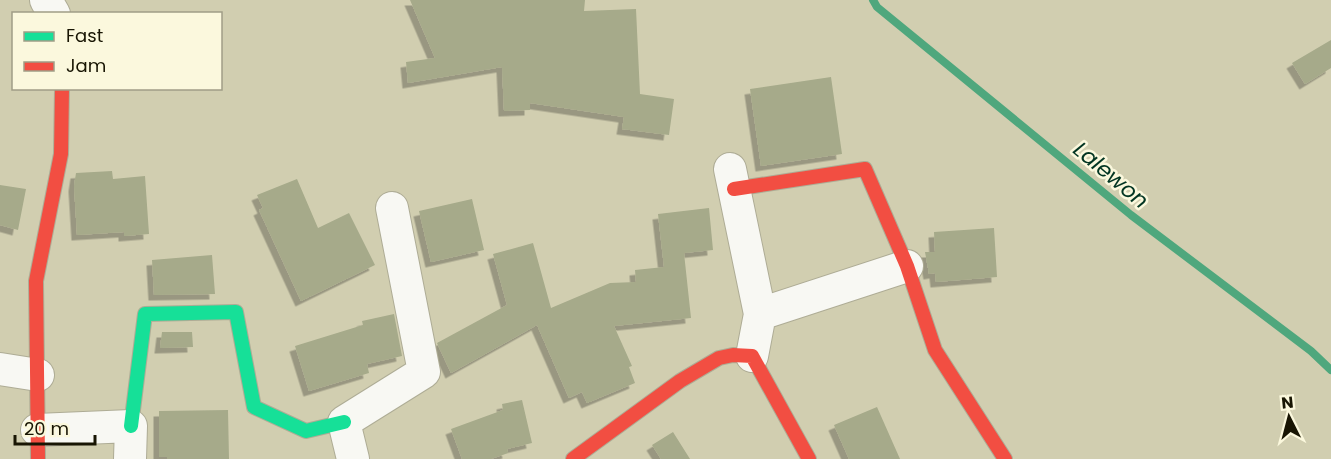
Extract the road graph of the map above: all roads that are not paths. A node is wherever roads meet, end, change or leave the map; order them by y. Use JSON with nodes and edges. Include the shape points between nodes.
{"nodes":[{"id":1,"x":62,"y":90,"type":"edge"},
{"id":2,"x":732,"y":179,"type":"joint"},
{"id":3,"x":392,"y":208,"type":"dead end"},
{"id":4,"x":907,"y":266,"type":"junction"},
{"id":5,"x":760,"y":314,"type":"junction"},
{"id":6,"x":752,"y":356,"type":"junction"},
{"id":7,"x":0,"y":369,"type":"edge"},
{"id":8,"x":38,"y":375,"type":"junction"},
{"id":9,"x":344,"y":422,"type":"junction"},
{"id":10,"x":130,"y":426,"type":"junction"},
{"id":11,"x":37,"y":444,"type":"edge"},
{"id":12,"x":130,"y":459,"type":"edge"},
{"id":13,"x":353,"y":459,"type":"edge"},
{"id":14,"x":573,"y":459,"type":"edge"},
{"id":15,"x":809,"y":459,"type":"edge"},
{"id":16,"x":1005,"y":459,"type":"edge"}],
"edges":[{"from":1,"to":8,"type":"street","via":[[61,154],[36,281]]},
{"from":2,"to":4,"type":"street","via":[[865,169]]},
{"from":2,"to":5,"type":"street"},
{"from":3,"to":9,"type":"street","via":[[424,372]]},
{"from":4,"to":5,"type":"street"},
{"from":4,"to":16,"type":"street","via":[[935,350]]},
{"from":5,"to":6,"type":"street"},
{"from":6,"to":14,"type":"street","via":[[719,358],[680,381]]},
{"from":6,"to":15,"type":"street"},
{"from":7,"to":8,"type":"street"},
{"from":8,"to":11,"type":"street"},
{"from":9,"to":10,"type":"street","via":[[306,431],[254,407],[236,312],[145,314]]},
{"from":9,"to":13,"type":"street"},
{"from":10,"to":11,"type":"street"},
{"from":10,"to":12,"type":"street"}]}
